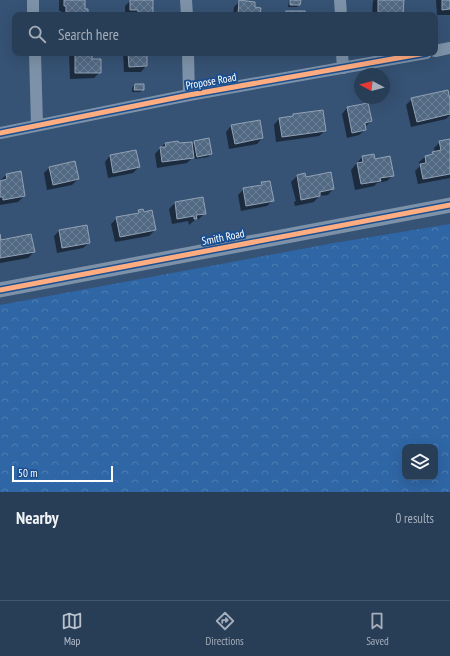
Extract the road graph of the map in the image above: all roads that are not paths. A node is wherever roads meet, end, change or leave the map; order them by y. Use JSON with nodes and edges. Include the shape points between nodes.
{"nodes":[{"id":1,"x":33,"y":0,"type":"edge"},
{"id":2,"x":186,"y":0,"type":"edge"},
{"id":3,"x":340,"y":0,"type":"edge"},
{"id":4,"x":34,"y":12,"type":"edge"},
{"id":5,"x":187,"y":12,"type":"edge"},
{"id":6,"x":341,"y":12,"type":"edge"},
{"id":7,"x":450,"y":48,"type":"edge"},
{"id":8,"x":438,"y":50,"type":"edge"},
{"id":9,"x":35,"y":56,"type":"edge"},
{"id":10,"x":188,"y":56,"type":"edge"},
{"id":11,"x":342,"y":56,"type":"edge"},
{"id":12,"x":409,"y":56,"type":"edge"},
{"id":13,"x":343,"y":68,"type":"junction"},
{"id":14,"x":189,"y":95,"type":"junction"},
{"id":15,"x":37,"y":125,"type":"junction"},
{"id":16,"x":0,"y":133,"type":"edge"},
{"id":17,"x":450,"y":205,"type":"edge"},
{"id":18,"x":0,"y":290,"type":"edge"}],
"edges":[{"from":1,"to":4,"type":"street"},
{"from":2,"to":5,"type":"street"},
{"from":3,"to":6,"type":"street"},
{"from":7,"to":8,"type":"street"},
{"from":9,"to":15,"type":"street"},
{"from":10,"to":14,"type":"street"},
{"from":11,"to":13,"type":"street"},
{"from":12,"to":13,"type":"street","name":"Propose Road"},
{"from":13,"to":14,"type":"street","name":"Propose Road"},
{"from":14,"to":15,"type":"street","name":"Propose Road"},
{"from":15,"to":16,"type":"street","name":"Propose Road"},
{"from":17,"to":18,"type":"street","name":"Smith Road"}]}
